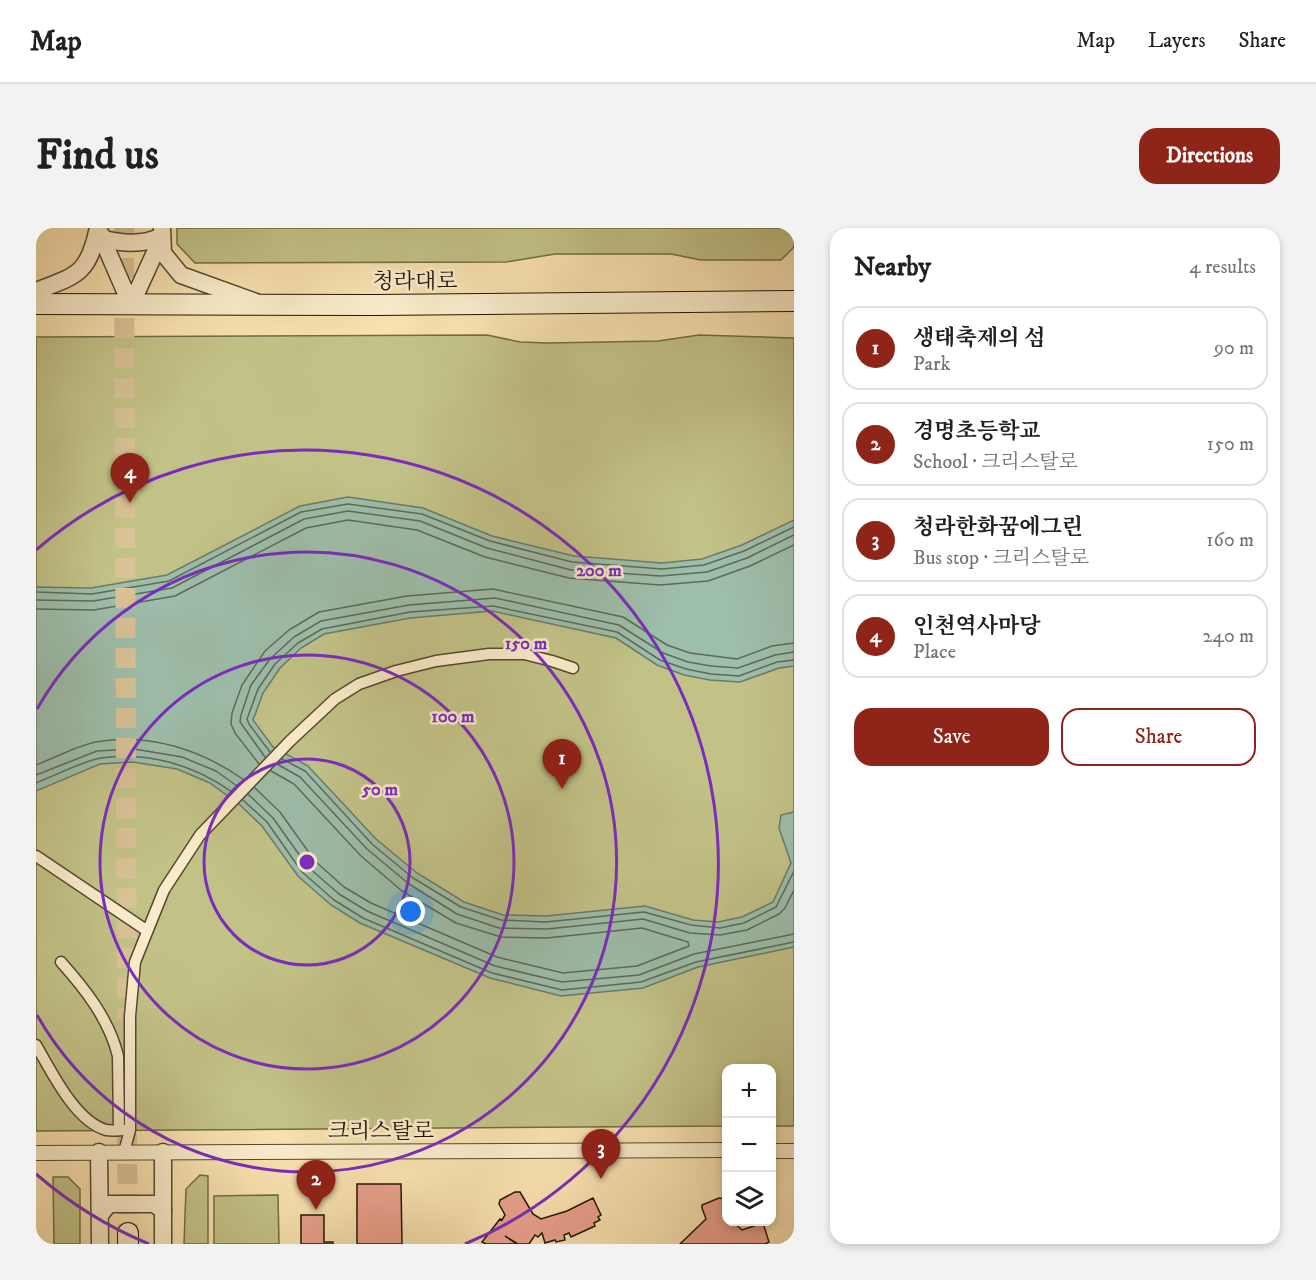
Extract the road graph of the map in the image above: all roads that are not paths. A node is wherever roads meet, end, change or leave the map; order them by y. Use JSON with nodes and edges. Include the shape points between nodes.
{"nodes":[{"id":1,"x":98,"y":228,"type":"edge"},
{"id":2,"x":162,"y":232,"type":"edge"},
{"id":3,"x":36,"y":291,"type":"edge"},
{"id":4,"x":794,"y":301,"type":"edge"},
{"id":5,"x":36,"y":304,"type":"edge"},
{"id":6,"x":130,"y":305,"type":"junction"},
{"id":7,"x":262,"y":305,"type":"junction"},
{"id":8,"x":573,"y":668,"type":"dead end"},
{"id":9,"x":36,"y":856,"type":"edge"},
{"id":10,"x":146,"y":930,"type":"junction"},
{"id":11,"x":61,"y":962,"type":"dead end"},
{"id":12,"x":36,"y":1045,"type":"edge"},
{"id":13,"x":125,"y":1130,"type":"junction"},
{"id":14,"x":722,"y":1150,"type":"edge"},
{"id":15,"x":776,"y":1151,"type":"edge"},
{"id":16,"x":794,"y":1151,"type":"edge"},
{"id":17,"x":99,"y":1152,"type":"junction"},
{"id":18,"x":124,"y":1152,"type":"junction"},
{"id":19,"x":163,"y":1152,"type":"junction"},
{"id":20,"x":36,"y":1153,"type":"edge"},
{"id":21,"x":163,"y":1210,"type":"junction"},
{"id":22,"x":100,"y":1215,"type":"junction"},
{"id":23,"x":100,"y":1244,"type":"edge"},
{"id":24,"x":163,"y":1244,"type":"edge"}],
"edges":[{"from":1,"to":2,"type":"street","via":[[104,238],[119,243],[150,242]]},
{"from":1,"to":3,"type":"street","via":[[91,257],[83,268]]},
{"from":1,"to":6,"type":"street"},
{"from":2,"to":6,"type":"street"},
{"from":2,"to":7,"type":"street","via":[[163,253],[181,275]]},
{"from":4,"to":7,"type":"main road","name":"청라대로"},
{"from":5,"to":6,"type":"main road","name":"청라대로"},
{"from":6,"to":7,"type":"main road","name":"청라대로"},
{"from":8,"to":10,"type":"street","via":[[524,654],[489,654],[436,661],[359,684],[335,699],[290,741],[200,835],[164,890]]},
{"from":9,"to":10,"type":"street"},
{"from":10,"to":13,"type":"street","via":[[135,962]]},
{"from":11,"to":13,"type":"street","via":[[96,1005],[116,1046]]},
{"from":12,"to":13,"type":"street","via":[[72,1103],[89,1122],[107,1130]]},
{"from":13,"to":18,"type":"street"},
{"from":14,"to":19,"type":"street","name":"크리스탈로"},
{"from":15,"to":16,"type":"street"},
{"from":17,"to":18,"type":"street","name":"크리스탈로"},
{"from":17,"to":20,"type":"street","name":"크리스탈로"},
{"from":17,"to":22,"type":"street"},
{"from":18,"to":19,"type":"street","name":"크리스탈로"},
{"from":19,"to":21,"type":"street"},
{"from":21,"to":22,"type":"street","via":[[154,1204],[109,1204]]},
{"from":21,"to":24,"type":"street"},
{"from":22,"to":23,"type":"street"}]}
